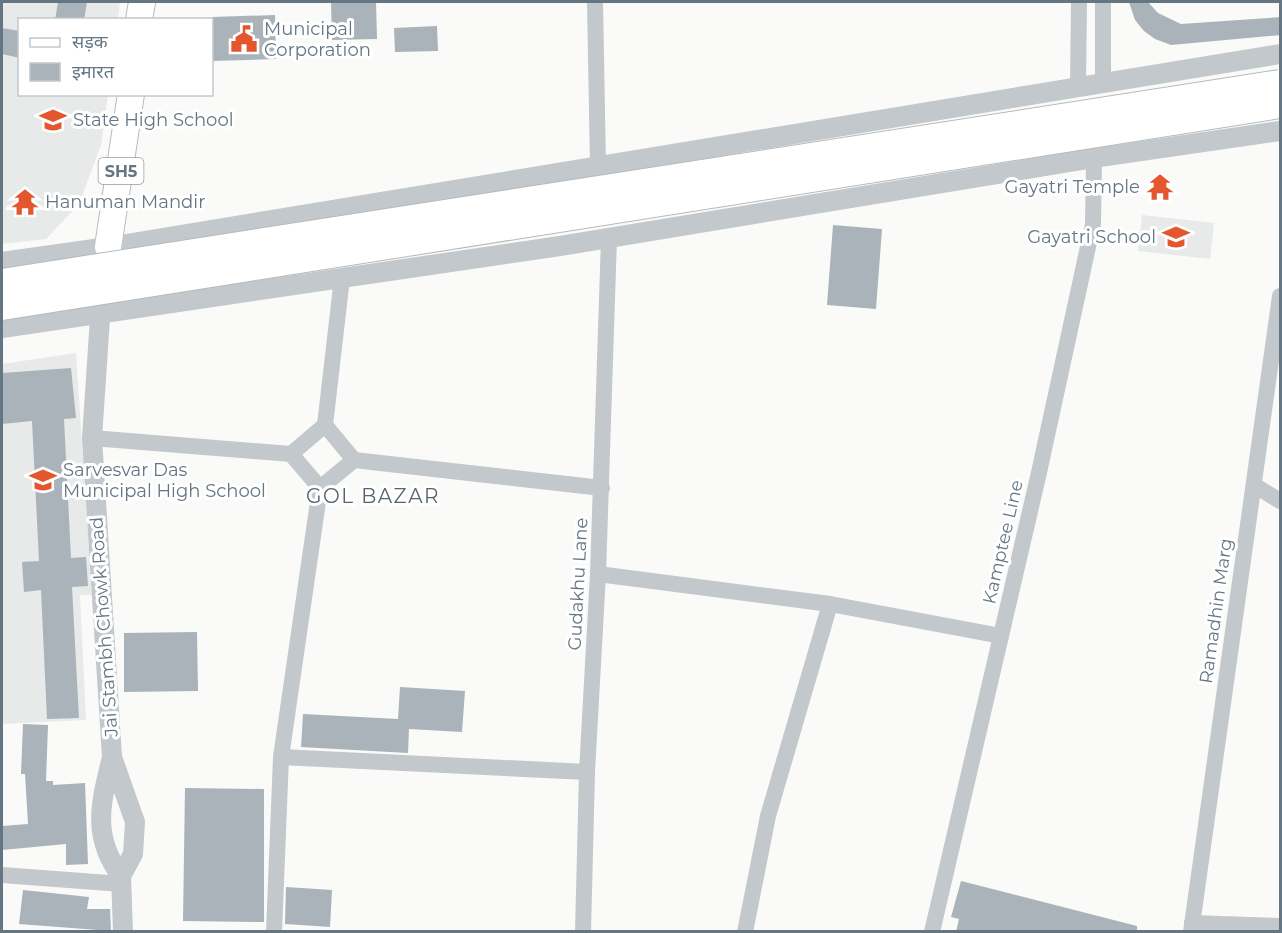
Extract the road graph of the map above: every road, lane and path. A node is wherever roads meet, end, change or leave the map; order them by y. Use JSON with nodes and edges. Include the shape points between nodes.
{"nodes":[{"id":1,"x":142,"y":2,"type":"edge"},
{"id":2,"x":595,"y":2,"type":"edge"},
{"id":3,"x":1079,"y":2,"type":"edge"},
{"id":4,"x":1103,"y":2,"type":"edge"},
{"id":5,"x":140,"y":18,"type":"edge"},
{"id":6,"x":1281,"y":54,"type":"edge"},
{"id":7,"x":1103,"y":83,"type":"junction"},
{"id":8,"x":1281,"y":83,"type":"edge"},
{"id":9,"x":1078,"y":86,"type":"junction"},
{"id":10,"x":131,"y":96,"type":"edge"},
{"id":11,"x":1281,"y":105,"type":"edge"},
{"id":12,"x":1281,"y":131,"type":"edge"},
{"id":13,"x":1094,"y":158,"type":"junction"},
{"id":14,"x":598,"y":166,"type":"junction"},
{"id":15,"x":609,"y":238,"type":"junction"},
{"id":16,"x":108,"y":247,"type":"junction"},
{"id":17,"x":2,"y":262,"type":"edge"},
{"id":18,"x":342,"y":278,"type":"junction"},
{"id":19,"x":2,"y":282,"type":"edge"},
{"id":20,"x":1281,"y":296,"type":"edge"},
{"id":21,"x":2,"y":307,"type":"edge"},
{"id":22,"x":100,"y":314,"type":"junction"},
{"id":23,"x":2,"y":328,"type":"edge"},
{"id":24,"x":325,"y":425,"type":"junction"},
{"id":25,"x":92,"y":438,"type":"junction"},
{"id":26,"x":291,"y":454,"type":"junction"},
{"id":27,"x":354,"y":460,"type":"junction"},
{"id":28,"x":1254,"y":485,"type":"junction"},
{"id":29,"x":320,"y":488,"type":"junction"},
{"id":30,"x":602,"y":488,"type":"junction"},
{"id":31,"x":1281,"y":501,"type":"edge"},
{"id":32,"x":598,"y":574,"type":"junction"},
{"id":33,"x":830,"y":604,"type":"junction"},
{"id":34,"x":1001,"y":636,"type":"junction"},
{"id":35,"x":112,"y":757,"type":"junction"},
{"id":36,"x":281,"y":757,"type":"junction"},
{"id":37,"x":587,"y":772,"type":"junction"},
{"id":38,"x":2,"y":875,"type":"edge"},
{"id":39,"x":122,"y":880,"type":"junction"},
{"id":40,"x":1281,"y":926,"type":"edge"},
{"id":41,"x":1191,"y":928,"type":"edge"},
{"id":42,"x":123,"y":932,"type":"edge"},
{"id":43,"x":274,"y":932,"type":"edge"},
{"id":44,"x":583,"y":932,"type":"edge"},
{"id":45,"x":745,"y":932,"type":"edge"},
{"id":46,"x":932,"y":932,"type":"edge"}],
"edges":[{"from":1,"to":5,"type":"main road"},
{"from":2,"to":14,"type":"street"},
{"from":3,"to":9,"type":"street"},
{"from":4,"to":7,"type":"street"},
{"from":6,"to":7,"type":"street"},
{"from":7,"to":9,"type":"street"},
{"from":8,"to":19,"type":"main road","bridge":true},
{"from":9,"to":14,"type":"street"},
{"from":10,"to":16,"type":"main road","number":"SH5"},
{"from":11,"to":21,"type":"main road","bridge":true},
{"from":12,"to":13,"type":"street"},
{"from":13,"to":15,"type":"street"},
{"from":13,"to":34,"type":"street","name":"Kamptee Line","via":[[1093,224]]},
{"from":14,"to":16,"type":"street"},
{"from":15,"to":18,"type":"street"},
{"from":15,"to":30,"type":"street","name":"Gudakhu Lane"},
{"from":16,"to":17,"type":"street"},
{"from":16,"to":22,"type":"street","name":"Jai Stambh Chowk Road"},
{"from":18,"to":22,"type":"street"},
{"from":18,"to":24,"type":"street"},
{"from":20,"to":28,"type":"street","name":"Ramadhin Marg"},
{"from":22,"to":23,"type":"street"},
{"from":22,"to":25,"type":"street","name":"Jai Stambh Chowk Road"},
{"from":24,"to":26,"type":"street"},
{"from":24,"to":27,"type":"street"},
{"from":25,"to":26,"type":"street"},
{"from":25,"to":35,"type":"street","name":"Jai Stambh Chowk Road"},
{"from":26,"to":29,"type":"street"},
{"from":27,"to":29,"type":"street"},
{"from":27,"to":30,"type":"street"},
{"from":28,"to":31,"type":"street"},
{"from":28,"to":41,"type":"street","name":"Ramadhin Marg"},
{"from":29,"to":36,"type":"street"},
{"from":30,"to":32,"type":"street","name":"Gudakhu Lane"},
{"from":32,"to":33,"type":"street"},
{"from":32,"to":37,"type":"street","name":"Gudakhu Lane"},
{"from":33,"to":34,"type":"street"},
{"from":33,"to":45,"type":"street","via":[[768,816]]},
{"from":34,"to":46,"type":"street","name":"Kamptee Line"},
{"from":35,"to":39,"type":"street","name":"Jai Stambh Chowk Road","via":[[135,822],[133,854]]},
{"from":35,"to":39,"type":"street","name":"Jai Stambh Chowk Road","via":[[100,827],[108,858]]},
{"from":36,"to":37,"type":"street"},
{"from":36,"to":43,"type":"street"},
{"from":37,"to":44,"type":"street","name":"Gudakhu Lane"},
{"from":38,"to":39,"type":"street"},
{"from":39,"to":42,"type":"street","name":"Jai Stambh Chowk Road"},
{"from":40,"to":41,"type":"street"}]}
